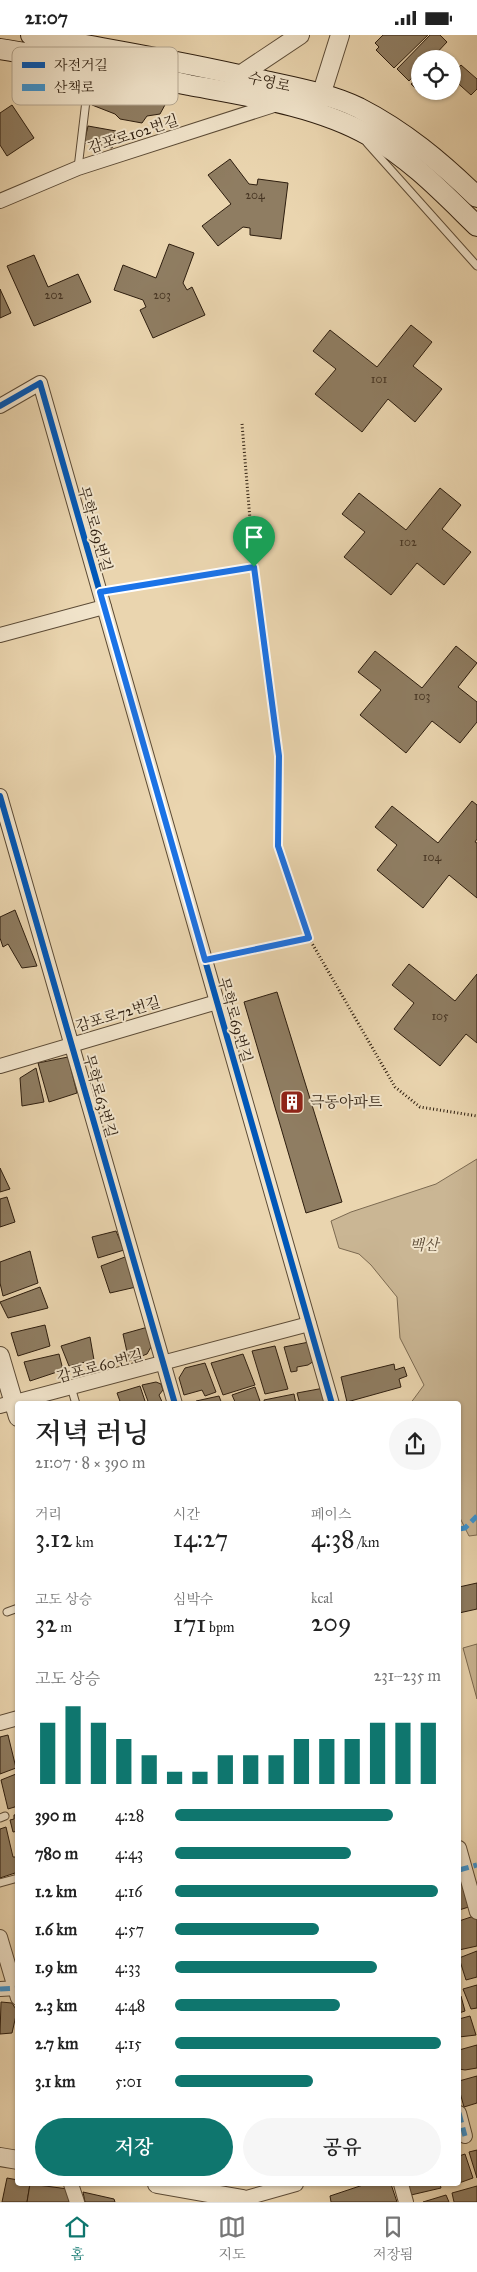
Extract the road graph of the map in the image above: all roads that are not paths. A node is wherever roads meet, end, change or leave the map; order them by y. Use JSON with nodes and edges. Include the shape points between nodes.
{"nodes":[{"id":1,"x":31,"y":35,"type":"edge"},
{"id":2,"x":300,"y":35,"type":"edge"},
{"id":3,"x":340,"y":35,"type":"edge"},
{"id":4,"x":84,"y":47,"type":"edge"},
{"id":5,"x":178,"y":64,"type":"edge"},
{"id":6,"x":178,"y":74,"type":"edge"},
{"id":7,"x":240,"y":75,"type":"junction"},
{"id":8,"x":322,"y":94,"type":"junction"},
{"id":9,"x":278,"y":104,"type":"junction"},
{"id":10,"x":86,"y":105,"type":"edge"},
{"id":11,"x":315,"y":113,"type":"junction"},
{"id":12,"x":351,"y":126,"type":"junction"},
{"id":13,"x":78,"y":168,"type":"junction"},
{"id":14,"x":477,"y":197,"type":"edge"},
{"id":15,"x":0,"y":201,"type":"edge"},
{"id":16,"x":477,"y":226,"type":"edge"},
{"id":17,"x":477,"y":266,"type":"edge"},
{"id":18,"x":0,"y":406,"type":"edge"},
{"id":19,"x":104,"y":607,"type":"junction"},
{"id":20,"x":0,"y":635,"type":"edge"},
{"id":21,"x":0,"y":796,"type":"edge"},
{"id":22,"x":217,"y":1002,"type":"junction"},
{"id":23,"x":72,"y":1045,"type":"junction"},
{"id":24,"x":0,"y":1066,"type":"edge"},
{"id":25,"x":309,"y":1324,"type":"junction"},
{"id":26,"x":0,"y":1356,"type":"edge"},
{"id":27,"x":164,"y":1363,"type":"junction"},
{"id":28,"x":71,"y":1387,"type":"junction"},
{"id":29,"x":30,"y":1401,"type":"edge"},
{"id":30,"x":75,"y":1401,"type":"edge"},
{"id":31,"x":175,"y":1401,"type":"edge"},
{"id":32,"x":331,"y":1401,"type":"edge"},
{"id":33,"x":10,"y":1408,"type":"edge"},
{"id":34,"x":15,"y":1609,"type":"edge"},
{"id":35,"x":7,"y":1612,"type":"dead end"},
{"id":36,"x":15,"y":1719,"type":"edge"},
{"id":37,"x":0,"y":1723,"type":"edge"},
{"id":38,"x":461,"y":1852,"type":"edge"},
{"id":39,"x":467,"y":1868,"type":"edge"},
{"id":40,"x":15,"y":1879,"type":"edge"},
{"id":41,"x":0,"y":1883,"type":"edge"},
{"id":42,"x":477,"y":1911,"type":"edge"},
{"id":43,"x":0,"y":1937,"type":"edge"},
{"id":44,"x":15,"y":1986,"type":"edge"},
{"id":45,"x":0,"y":1989,"type":"edge"},
{"id":46,"x":15,"y":1992,"type":"edge"},
{"id":47,"x":461,"y":2119,"type":"edge"},
{"id":48,"x":467,"y":2136,"type":"edge"},
{"id":49,"x":0,"y":2157,"type":"edge"},
{"id":50,"x":15,"y":2160,"type":"edge"},
{"id":51,"x":72,"y":2186,"type":"edge"},
{"id":52,"x":172,"y":2186,"type":"edge"},
{"id":53,"x":286,"y":2186,"type":"edge"},
{"id":54,"x":402,"y":2186,"type":"edge"},
{"id":55,"x":242,"y":2195,"type":"edge"},
{"id":56,"x":76,"y":2202,"type":"edge"},
{"id":57,"x":406,"y":2202,"type":"edge"}],
"edges":[{"from":1,"to":4,"type":"main road","name":"수영로"},
{"from":2,"to":7,"type":"street"},
{"from":3,"to":8,"type":"street"},
{"from":5,"to":7,"type":"main road","name":"수영로"},
{"from":6,"to":9,"type":"main road","name":"수영로"},
{"from":7,"to":8,"type":"main road","name":"수영로"},
{"from":8,"to":11,"type":"street"},
{"from":8,"to":14,"type":"main road","name":"수영로","via":[[358,107],[395,128],[429,153]]},
{"from":9,"to":11,"type":"main road","name":"수영로"},
{"from":9,"to":13,"type":"street","name":"감포로102번길"},
{"from":10,"to":13,"type":"lane"},
{"from":11,"to":12,"type":"main road","name":"수영로"},
{"from":12,"to":16,"type":"main road","name":"수영로","via":[[412,165]]},
{"from":12,"to":17,"type":"lane"},
{"from":13,"to":15,"type":"street","name":"감포로102번길"},
{"from":18,"to":19,"type":"street","name":"무학로69번길","via":[[40,383]]},
{"from":19,"to":20,"type":"street"},
{"from":19,"to":22,"type":"street","name":"무학로69번길"},
{"from":21,"to":23,"type":"street","name":"무학로63번길"},
{"from":22,"to":23,"type":"street","name":"감포로72번길"},
{"from":22,"to":25,"type":"street","name":"무학로69번길"},
{"from":23,"to":24,"type":"street","name":"감포로72번길"},
{"from":23,"to":27,"type":"street","name":"무학로63번길"},
{"from":25,"to":27,"type":"street","name":"감포로60번길"},
{"from":25,"to":32,"type":"street","name":"무학로69번길"},
{"from":26,"to":33,"type":"street"},
{"from":27,"to":28,"type":"street","name":"감포로60번길"},
{"from":27,"to":31,"type":"street","name":"무학로63번길"},
{"from":28,"to":29,"type":"street","name":"감포로60번길"},
{"from":28,"to":30,"type":"lane","name":"감포로60번길"},
{"from":34,"to":35,"type":"lane"},
{"from":36,"to":37,"type":"street"},
{"from":38,"to":39,"type":"street"},
{"from":39,"to":42,"type":"street"},
{"from":40,"to":41,"type":"lane"},
{"from":43,"to":44,"type":"street"},
{"from":45,"to":46,"type":"street"},
{"from":47,"to":48,"type":"street"},
{"from":49,"to":50,"type":"street"},
{"from":51,"to":56,"type":"street"},
{"from":52,"to":55,"type":"street"},
{"from":53,"to":55,"type":"street"},
{"from":54,"to":57,"type":"street"}]}
